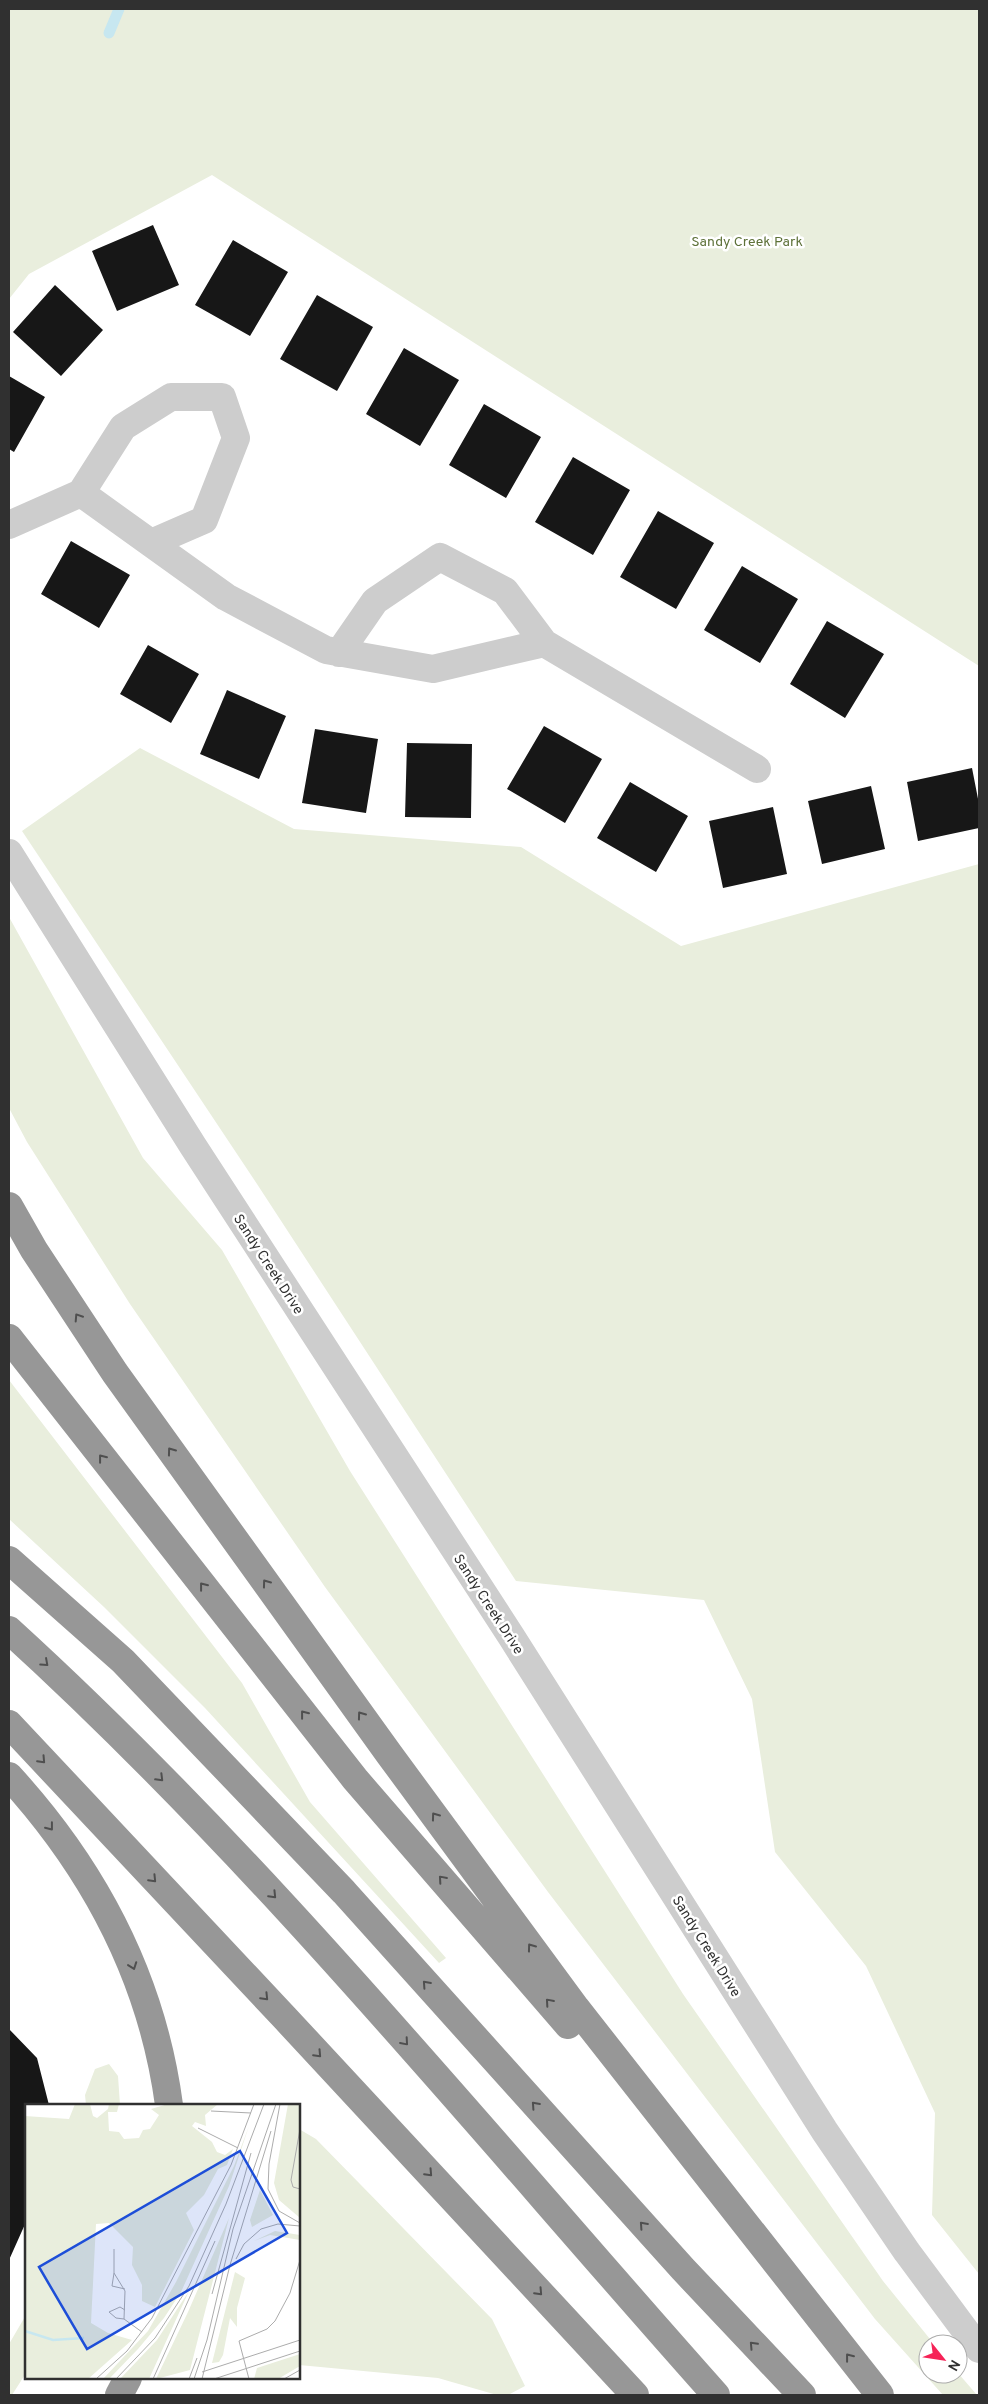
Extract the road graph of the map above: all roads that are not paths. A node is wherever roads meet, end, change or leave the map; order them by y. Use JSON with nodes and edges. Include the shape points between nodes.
{"nodes":[{"id":1,"x":81,"y":493,"type":"junction"},
{"id":2,"x":9,"y":525,"type":"edge"},
{"id":3,"x":151,"y":543,"type":"junction"},
{"id":4,"x":544,"y":643,"type":"junction"},
{"id":5,"x":339,"y":653,"type":"junction"},
{"id":6,"x":757,"y":769,"type":"dead end"},
{"id":7,"x":9,"y":853,"type":"edge"},
{"id":8,"x":9,"y":1206,"type":"edge"},
{"id":9,"x":9,"y":1338,"type":"edge"},
{"id":10,"x":9,"y":1560,"type":"edge"},
{"id":11,"x":9,"y":1630,"type":"edge"},
{"id":12,"x":9,"y":1724,"type":"edge"},
{"id":13,"x":9,"y":1776,"type":"edge"},
{"id":14,"x":168,"y":2104,"type":"edge"},
{"id":15,"x":765,"y":2248,"type":"junction"},
{"id":16,"x":979,"y":2349,"type":"edge"},
{"id":17,"x":127,"y":2379,"type":"edge"},
{"id":18,"x":119,"y":2395,"type":"edge"},
{"id":19,"x":635,"y":2395,"type":"edge"},
{"id":20,"x":716,"y":2395,"type":"edge"},
{"id":21,"x":802,"y":2395,"type":"edge"},
{"id":22,"x":880,"y":2395,"type":"edge"}],
"edges":[{"from":1,"to":2,"type":"street"},
{"from":1,"to":3,"type":"street"},
{"from":1,"to":3,"type":"street","via":[[123,427],[171,397],[222,397],[236,438],[204,520]]},
{"from":3,"to":5,"type":"street","via":[[226,596],[326,650]]},
{"from":4,"to":5,"type":"street","via":[[433,670]]},
{"from":4,"to":5,"type":"street","via":[[505,591],[440,557],[375,601]]},
{"from":4,"to":6,"type":"street"},
{"from":7,"to":16,"type":"street","name":"Sandy Creek Drive","via":[[192,1146],[510,1636],[824,2130],[907,2252]]},
{"from":15,"to":8,"type":"highway","one_way":true,"via":[[576,2008],[389,1754],[114,1372]]},
{"from":15,"to":9,"type":"highway","one_way":true,"via":[[726,2219],[563,2019],[356,1779]]},
{"from":21,"to":10,"type":"highway","one_way":true,"via":[[683,2269],[344,1892],[123,1661]]},
{"from":11,"to":20,"type":"highway","one_way":true,"via":[[174,1791],[317,1941]]},
{"from":12,"to":19,"type":"highway","one_way":true},
{"from":13,"to":14,"type":"highway","one_way":true,"via":[[87,1877],[114,1922],[132,1962],[151,2019],[164,2067]]},
{"from":22,"to":15,"type":"highway","one_way":true},
{"from":17,"to":18,"type":"highway"}]}
